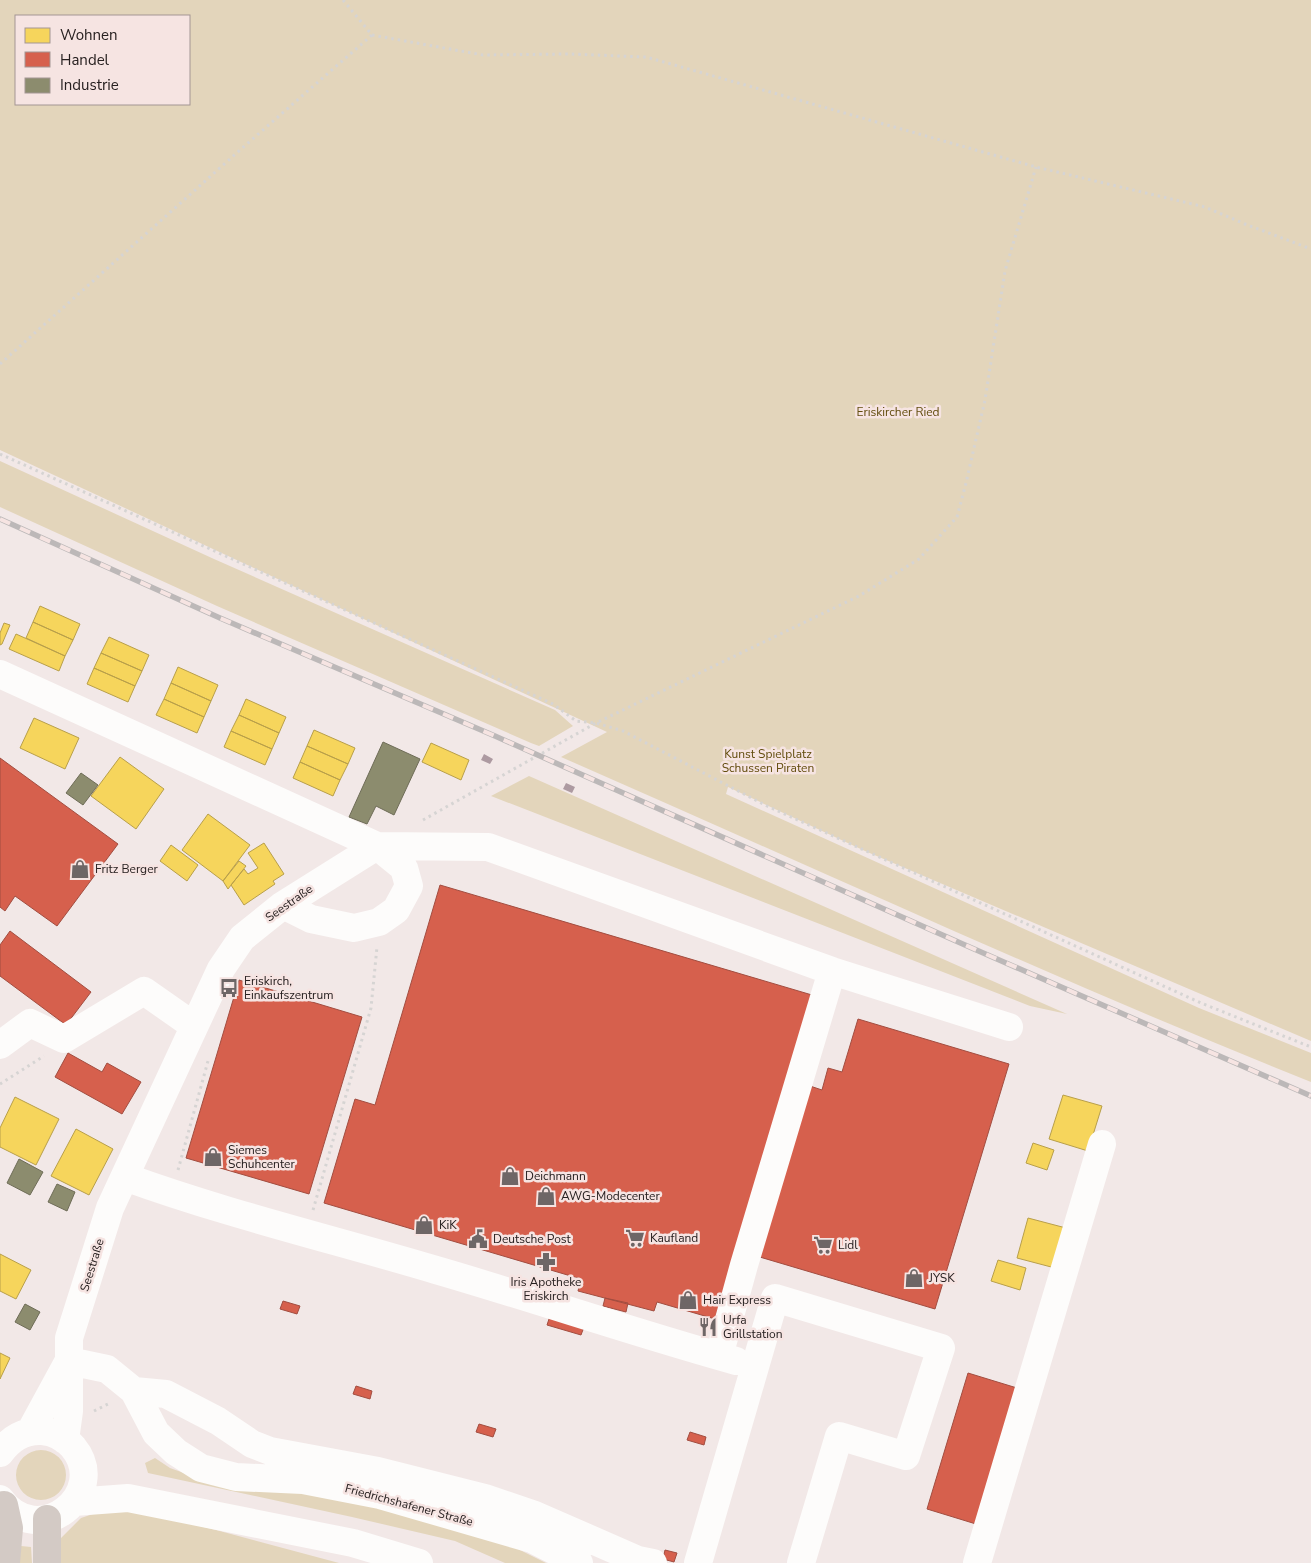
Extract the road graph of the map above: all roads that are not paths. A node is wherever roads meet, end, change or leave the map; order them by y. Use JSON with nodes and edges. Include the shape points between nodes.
{"nodes":[{"id":1,"x":0,"y":674,"type":"edge"},
{"id":2,"x":377,"y":846,"type":"junction"},
{"id":3,"x":283,"y":905,"type":"junction"},
{"id":4,"x":832,"y":972,"type":"junction"},
{"id":5,"x":194,"y":1026,"type":"junction"},
{"id":6,"x":1009,"y":1027,"type":"dead end"},
{"id":7,"x":0,"y":1045,"type":"edge"},
{"id":8,"x":1102,"y":1144,"type":"dead end"},
{"id":9,"x":125,"y":1177,"type":"junction"},
{"id":10,"x":718,"y":1356,"type":"junction"},
{"id":11,"x":68,"y":1361,"type":"junction"},
{"id":12,"x":755,"y":1366,"type":"junction"},
{"id":13,"x":134,"y":1391,"type":"junction"},
{"id":14,"x":30,"y":1432,"type":"junction"},
{"id":15,"x":65,"y":1440,"type":"junction"},
{"id":16,"x":0,"y":1453,"type":"edge"},
{"id":17,"x":83,"y":1474,"type":"junction"},
{"id":18,"x":128,"y":1498,"type":"junction"},
{"id":19,"x":2,"y":1502,"type":"edge"},
{"id":20,"x":74,"y":1502,"type":"junction"},
{"id":21,"x":47,"y":1519,"type":"junction"},
{"id":22,"x":6,"y":1563,"type":"edge"},
{"id":23,"x":47,"y":1563,"type":"edge"},
{"id":24,"x":418,"y":1563,"type":"edge"},
{"id":25,"x":579,"y":1563,"type":"edge"},
{"id":26,"x":653,"y":1563,"type":"edge"},
{"id":27,"x":698,"y":1563,"type":"edge"},
{"id":28,"x":801,"y":1563,"type":"edge"},
{"id":29,"x":977,"y":1563,"type":"edge"}],
"edges":[{"from":1,"to":2,"type":"street"},
{"from":2,"to":3,"type":"street","name":"Seestraße"},
{"from":2,"to":3,"type":"street","via":[[404,868],[409,886],[396,910],[379,922],[354,928],[311,919]]},
{"from":2,"to":4,"type":"street","via":[[488,847]]},
{"from":3,"to":5,"type":"street","name":"Seestraße","via":[[242,938],[220,969]]},
{"from":4,"to":6,"type":"street"},
{"from":4,"to":10,"type":"street"},
{"from":5,"to":7,"type":"street","via":[[144,991],[64,1039],[30,1023]]},
{"from":5,"to":9,"type":"street","name":"Seestraße"},
{"from":8,"to":29,"type":"street"},
{"from":9,"to":10,"type":"street","via":[[224,1211],[437,1270]]},
{"from":9,"to":11,"type":"street","name":"Seestraße","via":[[110,1208],[69,1338]]},
{"from":10,"to":12,"type":"street"},
{"from":11,"to":13,"type":"street","name":"Friedrichshafener Straße","via":[[107,1369]]},
{"from":11,"to":14,"type":"street","name":"Seestraße"},
{"from":11,"to":15,"type":"street","name":"Seestraße","via":[[69,1411]]},
{"from":12,"to":27,"type":"street"},
{"from":12,"to":28,"type":"street","via":[[774,1298],[941,1348],[906,1456],[839,1436]]},
{"from":13,"to":25,"type":"street","name":"Friedrichshafener Straße","via":[[156,1434],[201,1468],[236,1477],[304,1480],[380,1495],[532,1539]]},
{"from":13,"to":26,"type":"street","via":[[166,1394],[218,1421],[252,1444],[270,1451],[378,1471],[485,1498],[535,1515],[638,1560]]},
{"from":14,"to":15,"type":"street","via":[[47,1432]]},
{"from":14,"to":16,"type":"street","via":[[9,1442]]},
{"from":15,"to":17,"type":"street","via":[[78,1455]]},
{"from":17,"to":18,"type":"street"},
{"from":17,"to":20,"type":"street"},
{"from":18,"to":20,"type":"street"},
{"from":18,"to":24,"type":"street","via":[[353,1543]]},
{"from":19,"to":21,"type":"street","via":[[11,1511],[28,1519]]},
{"from":19,"to":22,"type":"main road","via":[[8,1528]]},
{"from":20,"to":21,"type":"street","via":[[62,1513]]},
{"from":21,"to":23,"type":"main road"}]}
